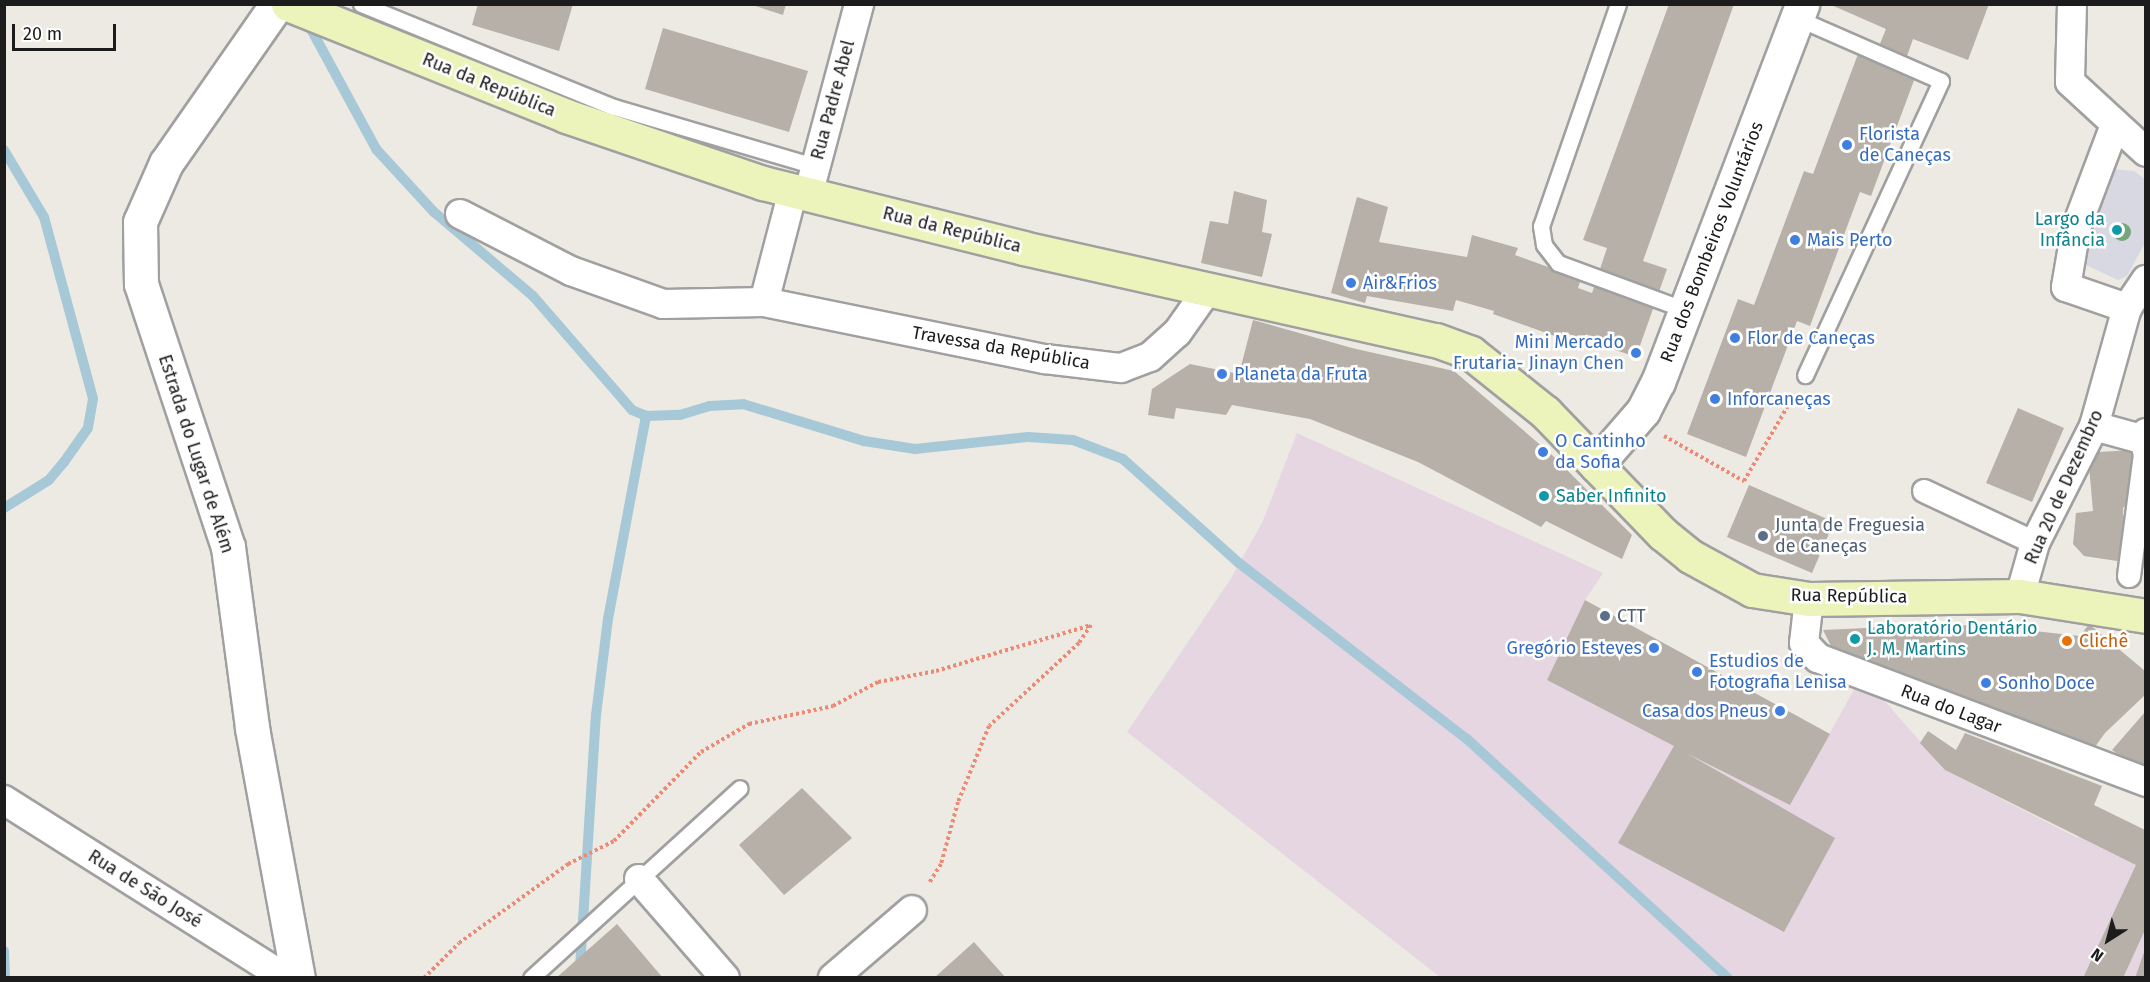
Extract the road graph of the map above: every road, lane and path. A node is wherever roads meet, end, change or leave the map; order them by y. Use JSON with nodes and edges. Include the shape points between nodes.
{"nodes":[{"id":1,"x":277,"y":4,"type":"edge"},
{"id":2,"x":361,"y":4,"type":"edge"},
{"id":3,"x":859,"y":4,"type":"edge"},
{"id":4,"x":1618,"y":4,"type":"edge"},
{"id":5,"x":2072,"y":4,"type":"edge"},
{"id":6,"x":309,"y":8,"type":"edge"},
{"id":7,"x":1800,"y":11,"type":"edge"},
{"id":8,"x":2115,"y":125,"type":"junction"},
{"id":9,"x":2145,"y":152,"type":"edge"},
{"id":10,"x":805,"y":184,"type":"junction"},
{"id":11,"x":460,"y":214,"type":"dead end"},
{"id":12,"x":2145,"y":280,"type":"edge"},
{"id":13,"x":1209,"y":289,"type":"junction"},
{"id":14,"x":764,"y":302,"type":"junction"},
{"id":15,"x":2127,"y":308,"type":"junction"},
{"id":16,"x":1686,"y":310,"type":"junction"},
{"id":17,"x":1805,"y":375,"type":"joint"},
{"id":18,"x":1637,"y":418,"type":"junction"},
{"id":19,"x":2094,"y":426,"type":"junction"},
{"id":20,"x":2143,"y":436,"type":"edge"},
{"id":21,"x":1596,"y":465,"type":"junction"},
{"id":22,"x":1924,"y":490,"type":"dead end"},
{"id":23,"x":2035,"y":543,"type":"junction"},
{"id":24,"x":2129,"y":576,"type":"dead end"},
{"id":25,"x":2020,"y":596,"type":"junction"},
{"id":26,"x":1809,"y":599,"type":"junction"},
{"id":27,"x":2145,"y":616,"type":"edge"},
{"id":28,"x":2145,"y":782,"type":"edge"},
{"id":29,"x":740,"y":788,"type":"dead end"},
{"id":30,"x":4,"y":800,"type":"edge"},
{"id":31,"x":639,"y":879,"type":"junction"},
{"id":32,"x":912,"y":910,"type":"joint"},
{"id":33,"x":286,"y":978,"type":"edge"},
{"id":34,"x":298,"y":978,"type":"edge"},
{"id":35,"x":424,"y":978,"type":"edge"},
{"id":36,"x":531,"y":978,"type":"edge"},
{"id":37,"x":725,"y":978,"type":"edge"},
{"id":38,"x":833,"y":978,"type":"edge"},
{"id":39,"x":1367,"y":978,"type":"edge"},
{"id":40,"x":1378,"y":978,"type":"edge"}],
"edges":[{"from":1,"to":34,"type":"street","name":"Estrada do Lugar de Além","via":[[166,163],[140,222],[141,284],[228,547],[252,728]]},
{"from":2,"to":10,"type":"lane"},
{"from":3,"to":10,"type":"street","name":"Rua Padre Abel"},
{"from":4,"to":16,"type":"lane","via":[[1541,226],[1545,245],[1558,263]]},
{"from":5,"to":8,"type":"street","via":[[2070,82]]},
{"from":6,"to":10,"type":"main road","name":"Rua da República","via":[[566,116]]},
{"from":7,"to":16,"type":"street","name":"Rua dos Bombeiros Voluntários"},
{"from":7,"to":17,"type":"lane","via":[[1941,81]]},
{"from":8,"to":9,"type":"street"},
{"from":8,"to":15,"type":"street","via":[[2076,228],[2066,287]]},
{"from":10,"to":13,"type":"main road","name":"Rua da República"},
{"from":10,"to":14,"type":"street"},
{"from":11,"to":14,"type":"street","name":"Travessa da República","via":[[571,271],[663,304]]},
{"from":12,"to":15,"type":"street"},
{"from":13,"to":14,"type":"street","name":"Travessa da República","via":[[1177,333],[1150,357],[1121,368],[1045,359]]},
{"from":13,"to":21,"type":"main road","name":"Rua da República","via":[[1436,340],[1471,353],[1545,412]]},
{"from":15,"to":19,"type":"street","name":"Rua 20 de Dezembro"},
{"from":16,"to":18,"type":"street","name":"Rua dos Bombeiros Voluntários","via":[[1658,382]]},
{"from":17,"to":18,"type":"path","via":[[1744,482],[1682,449]]},
{"from":18,"to":21,"type":"street","name":"Rua dos Bombeiros Voluntários"},
{"from":19,"to":20,"type":"street"},
{"from":19,"to":23,"type":"street","name":"Rua 20 de Dezembro"},
{"from":20,"to":24,"type":"street","via":[[2145,455]]},
{"from":21,"to":26,"type":"main road","name":"Rua República","via":[[1651,523],[1690,556],[1752,590]]},
{"from":22,"to":23,"type":"street"},
{"from":23,"to":25,"type":"street","name":"Rua 20 de Dezembro"},
{"from":25,"to":26,"type":"main road","name":"Rua República"},
{"from":25,"to":27,"type":"main road","name":"Rua República"},
{"from":26,"to":28,"type":"street","name":"Rua do Lagar","via":[[1804,643],[1818,658]]},
{"from":29,"to":31,"type":"lane"},
{"from":30,"to":33,"type":"street","name":"Rua de São José"},
{"from":31,"to":36,"type":"lane"},
{"from":31,"to":37,"type":"street"},
{"from":32,"to":35,"type":"path","via":[[941,864],[958,802],[990,726],[1079,643],[1091,626],[936,671],[878,682],[833,706],[749,724],[701,752],[614,841],[568,864],[459,943]]},
{"from":32,"to":38,"type":"street"},
{"from":39,"to":40,"type":"path"}]}
